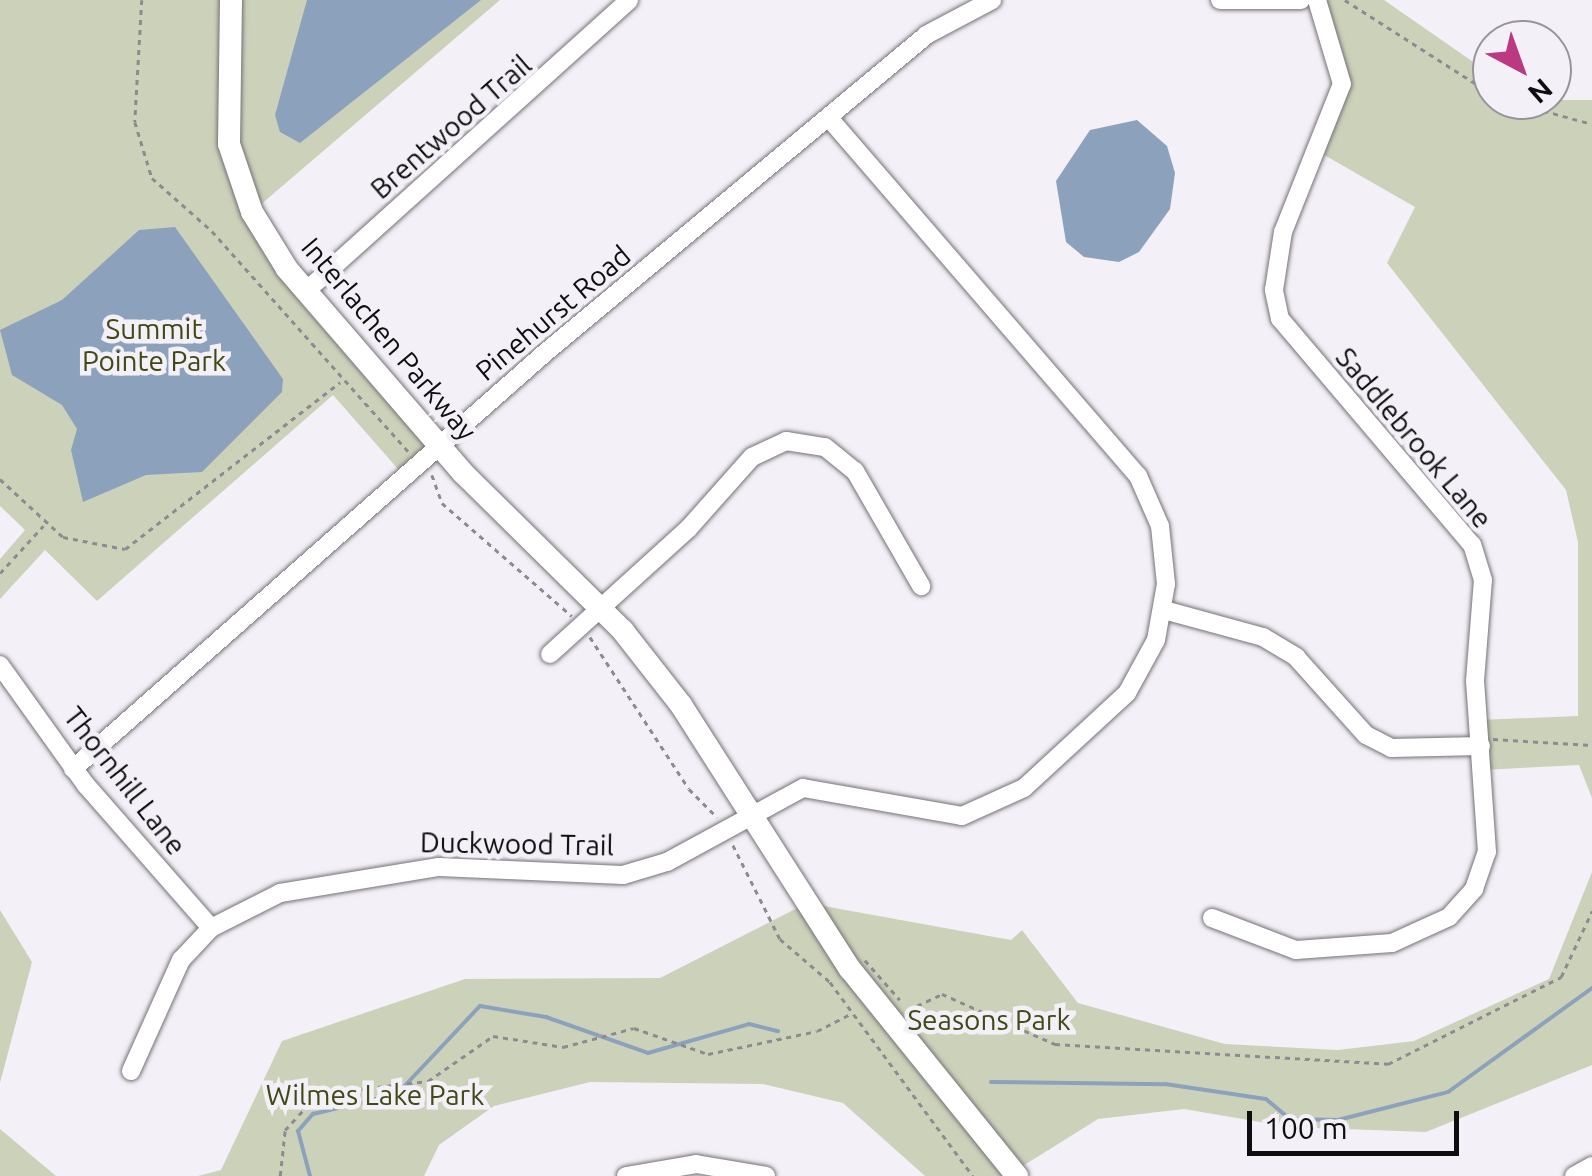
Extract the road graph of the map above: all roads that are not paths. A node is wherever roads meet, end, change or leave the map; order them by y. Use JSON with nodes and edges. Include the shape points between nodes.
{"nodes":[{"id":1,"x":231,"y":0,"type":"edge"},
{"id":2,"x":629,"y":0,"type":"edge"},
{"id":3,"x":992,"y":0,"type":"edge"},
{"id":4,"x":1220,"y":0,"type":"edge"},
{"id":5,"x":1301,"y":0,"type":"edge"},
{"id":6,"x":1317,"y":0,"type":"edge"},
{"id":7,"x":829,"y":118,"type":"junction"},
{"id":8,"x":305,"y":292,"type":"junction"},
{"id":9,"x":440,"y":446,"type":"junction"},
{"id":10,"x":921,"y":586,"type":"dead end"},
{"id":11,"x":601,"y":607,"type":"junction"},
{"id":12,"x":1164,"y":610,"type":"junction"},
{"id":13,"x":550,"y":654,"type":"dead end"},
{"id":14,"x":0,"y":664,"type":"edge"},
{"id":15,"x":1480,"y":743,"type":"junction"},
{"id":16,"x":73,"y":769,"type":"junction"},
{"id":17,"x":751,"y":812,"type":"junction"},
{"id":18,"x":1212,"y":918,"type":"dead end"},
{"id":19,"x":211,"y":928,"type":"junction"},
{"id":20,"x":131,"y":1071,"type":"dead end"},
{"id":21,"x":1592,"y":1166,"type":"edge"},
{"id":22,"x":626,"y":1176,"type":"edge"},
{"id":23,"x":766,"y":1176,"type":"edge"},
{"id":24,"x":1017,"y":1176,"type":"edge"},
{"id":25,"x":1574,"y":1176,"type":"edge"}],
"edges":[{"from":1,"to":8,"type":"street","name":"Interlachen Parkway","via":[[229,144],[252,212]]},
{"from":2,"to":8,"type":"street","name":"Brentwood Trail"},
{"from":3,"to":7,"type":"street","name":"Pinehurst Road","via":[[926,35]]},
{"from":4,"to":5,"type":"street"},
{"from":6,"to":15,"type":"street","name":"Saddlebrook Lane","via":[[1342,84],[1274,262],[1277,304],[1472,545],[1483,580]]},
{"from":7,"to":9,"type":"street","name":"Pinehurst Road"},
{"from":7,"to":12,"type":"street","name":"Duckwood Trail","via":[[1138,476],[1160,526]]},
{"from":8,"to":9,"type":"street","name":"Interlachen Parkway"},
{"from":9,"to":11,"type":"street","name":"Interlachen Parkway"},
{"from":9,"to":16,"type":"street","name":"Pinehurst Road"},
{"from":10,"to":11,"type":"street","via":[[855,470],[825,447],[786,441],[752,457]]},
{"from":11,"to":13,"type":"street"},
{"from":11,"to":17,"type":"street","name":"Interlachen Parkway"},
{"from":12,"to":15,"type":"street","via":[[1263,638],[1296,657],[1366,735],[1391,748]]},
{"from":12,"to":17,"type":"street","name":"Duckwood Trail","via":[[1127,693],[1008,800],[941,817],[803,788]]},
{"from":14,"to":16,"type":"street","name":"Thornhill Lane"},
{"from":15,"to":18,"type":"street","name":"Saddlebrook Lane","via":[[1487,852],[1474,889],[1449,917],[1341,953],[1296,950]]},
{"from":16,"to":19,"type":"street","name":"Thornhill Lane"},
{"from":17,"to":19,"type":"street","name":"Duckwood Trail","via":[[623,874],[370,874],[280,893]]},
{"from":17,"to":24,"type":"street","name":"Interlachen Parkway","via":[[840,976]]},
{"from":19,"to":20,"type":"street","name":"Duckwood Trail","via":[[160,992]]},
{"from":21,"to":25,"type":"street"},
{"from":22,"to":23,"type":"street","via":[[696,1164]]}]}
